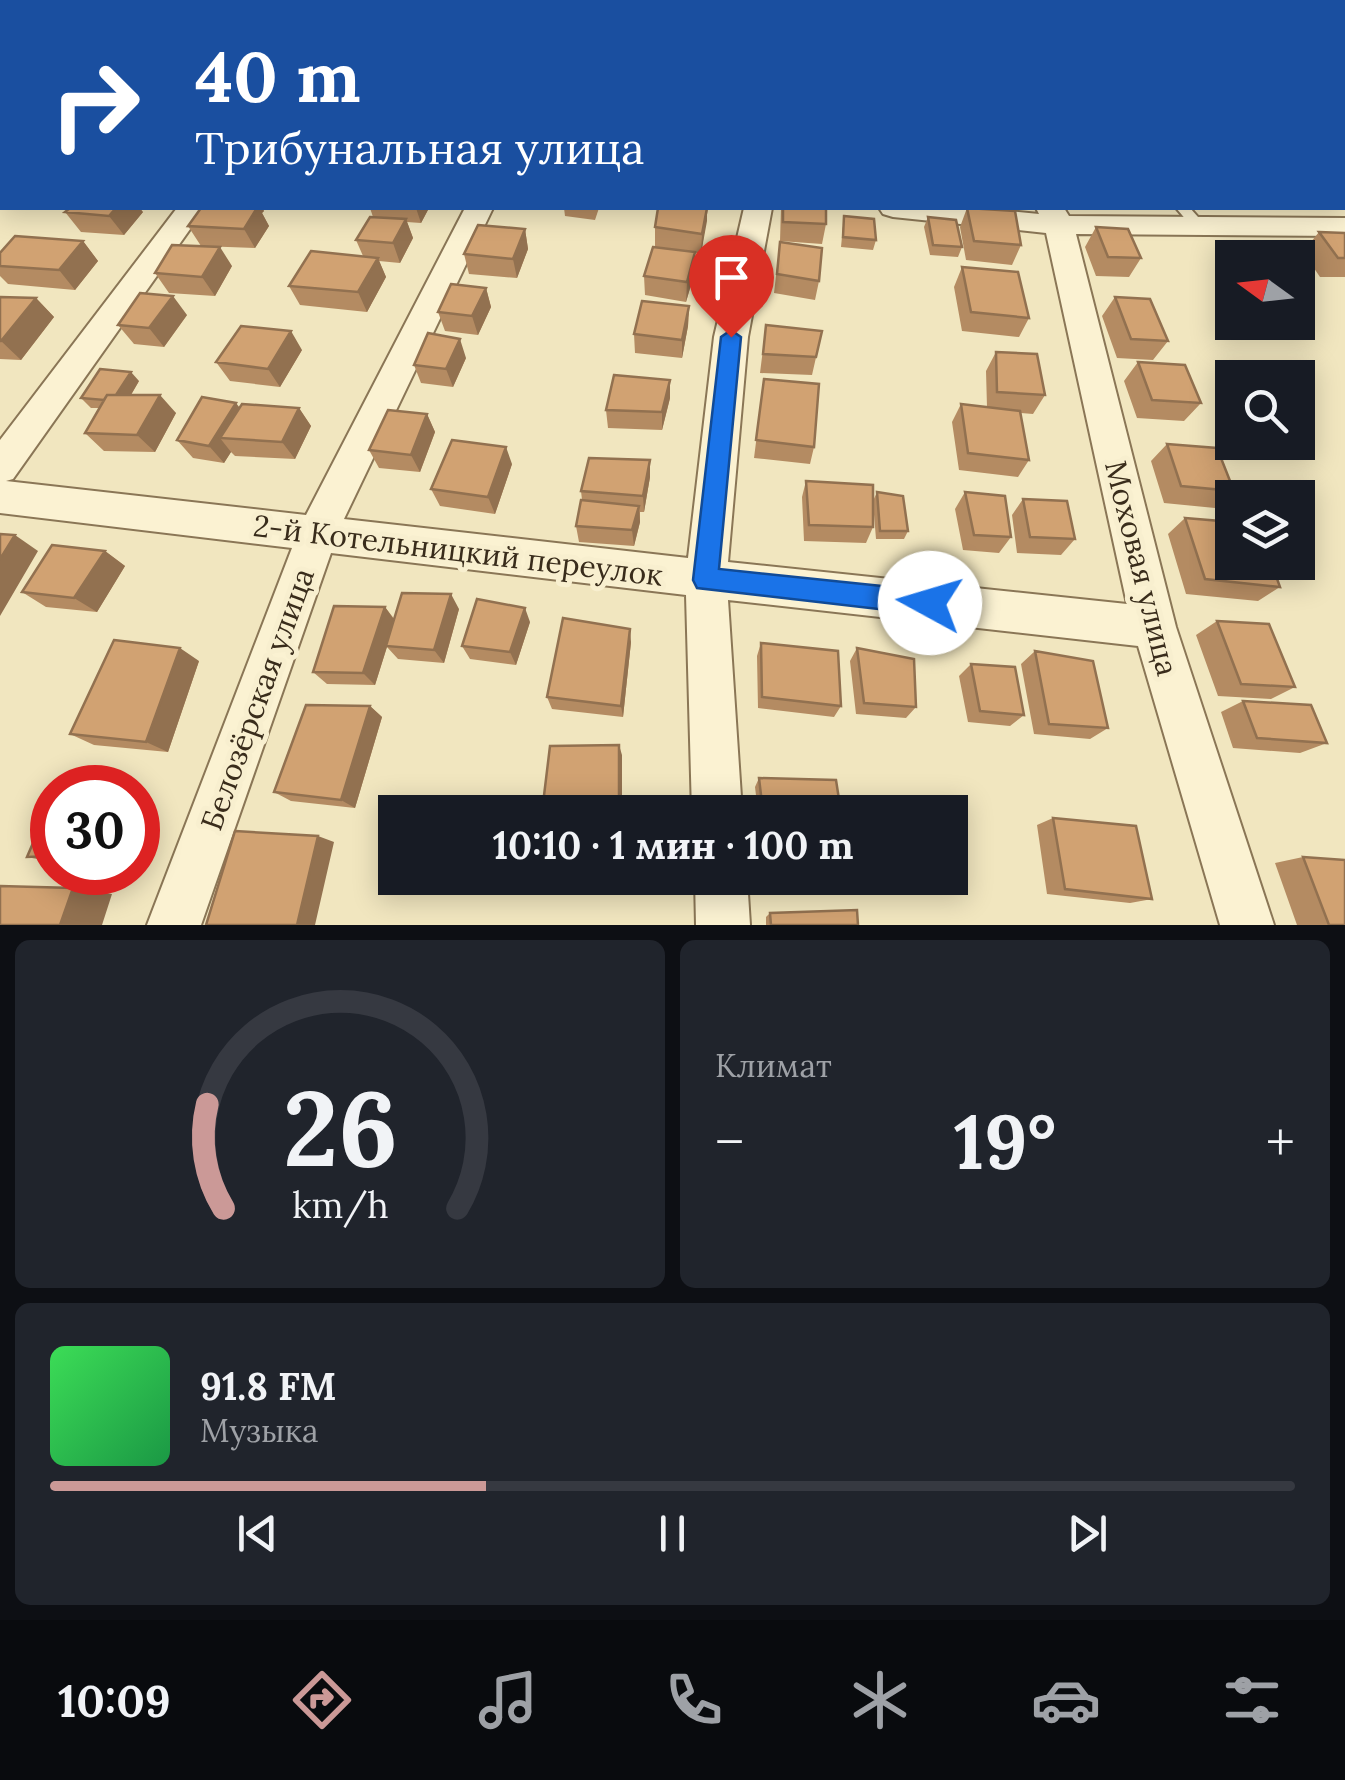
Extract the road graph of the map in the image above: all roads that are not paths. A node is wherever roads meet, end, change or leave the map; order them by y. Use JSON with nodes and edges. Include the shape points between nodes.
{"nodes":[{"id":1,"x":190,"y":210,"type":"edge"},
{"id":2,"x":477,"y":210,"type":"edge"},
{"id":3,"x":758,"y":210,"type":"edge"},
{"id":4,"x":933,"y":210,"type":"edge"},
{"id":5,"x":1054,"y":216,"type":"edge"},
{"id":6,"x":1191,"y":217,"type":"edge"},
{"id":7,"x":1345,"y":228,"type":"edge"},
{"id":8,"x":0,"y":468,"type":"edge"},
{"id":9,"x":0,"y":496,"type":"edge"},
{"id":10,"x":318,"y":532,"type":"junction"},
{"id":11,"x":706,"y":580,"type":"junction"},
{"id":12,"x":1154,"y":627,"type":"junction"},
{"id":13,"x":717,"y":795,"type":"edge"},
{"id":14,"x":722,"y":895,"type":"edge"},
{"id":15,"x":174,"y":925,"type":"edge"},
{"id":16,"x":723,"y":925,"type":"edge"},
{"id":17,"x":1247,"y":925,"type":"edge"}],
"edges":[{"from":1,"to":8,"type":"street"},
{"from":2,"to":10,"type":"street","name":"Белозёрская улица"},
{"from":3,"to":11,"type":"street","via":[[731,337]]},
{"from":4,"to":5,"type":"street"},
{"from":5,"to":6,"type":"street"},
{"from":5,"to":12,"type":"street","name":"Моховая улица"},
{"from":6,"to":7,"type":"street"},
{"from":9,"to":10,"type":"street","name":"2-й Котельницкий переулок"},
{"from":10,"to":11,"type":"street","name":"2-й Котельницкий переулок"},
{"from":10,"to":15,"type":"street","name":"Белозёрская улица"},
{"from":11,"to":12,"type":"street","name":"2-й Котельницкий переулок"},
{"from":11,"to":13,"type":"street"},
{"from":12,"to":17,"type":"street","name":"Моховая улица"},
{"from":14,"to":16,"type":"street"}]}
